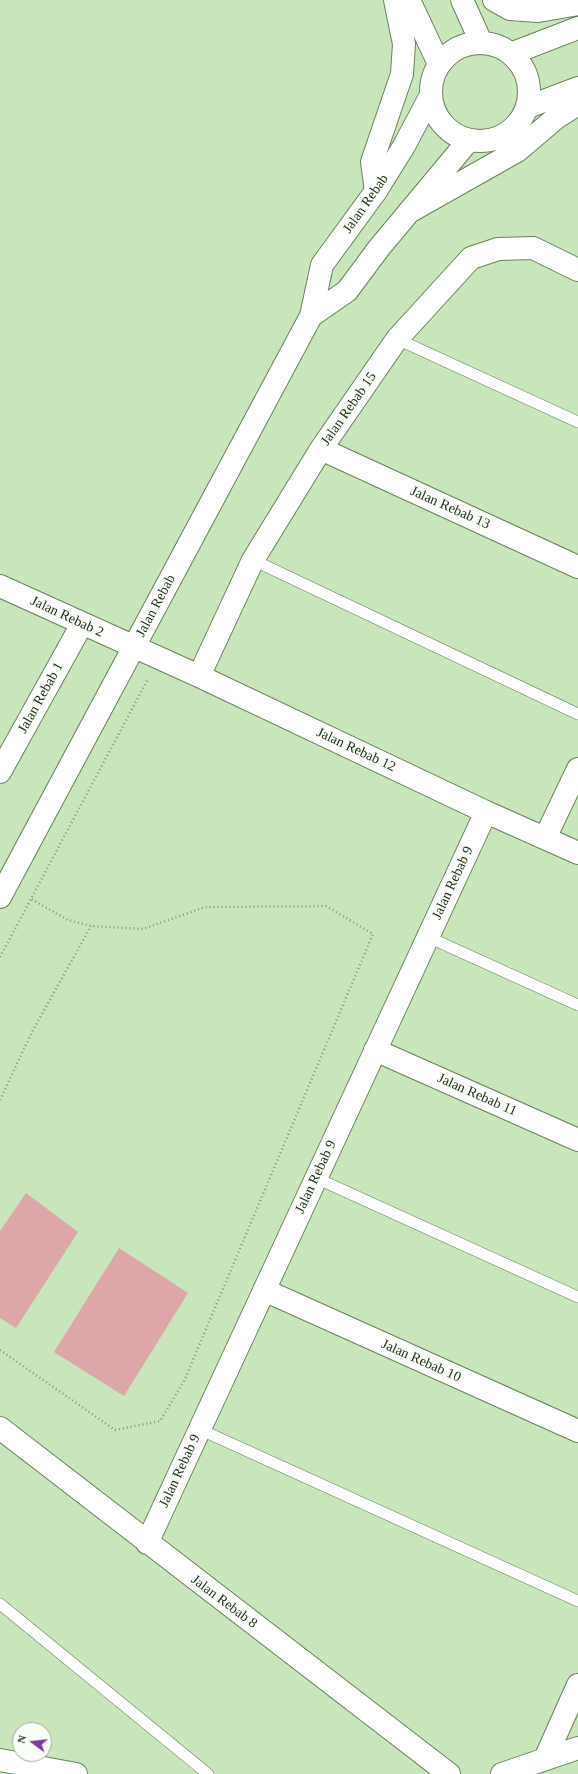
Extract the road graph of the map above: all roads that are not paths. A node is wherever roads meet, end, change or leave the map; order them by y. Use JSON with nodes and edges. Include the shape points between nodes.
{"nodes":[{"id":1,"x":395,"y":0,"type":"edge"},
{"id":2,"x":409,"y":0,"type":"edge"},
{"id":3,"x":462,"y":0,"type":"edge"},
{"id":4,"x":494,"y":0,"type":"edge"},
{"id":5,"x":578,"y":4,"type":"edge"},
{"id":6,"x":578,"y":28,"type":"edge"},
{"id":7,"x":481,"y":42,"type":"junction"},
{"id":8,"x":512,"y":53,"type":"junction"},
{"id":9,"x":439,"y":64,"type":"junction"},
{"id":10,"x":578,"y":88,"type":"edge"},
{"id":11,"x":431,"y":95,"type":"junction"},
{"id":12,"x":578,"y":104,"type":"edge"},
{"id":13,"x":528,"y":107,"type":"junction"},
{"id":14,"x":469,"y":140,"type":"junction"},
{"id":15,"x":376,"y":191,"type":"junction"},
{"id":16,"x":409,"y":212,"type":"junction"},
{"id":17,"x":578,"y":270,"type":"edge"},
{"id":18,"x":311,"y":316,"type":"junction"},
{"id":19,"x":397,"y":339,"type":"junction"},
{"id":20,"x":578,"y":422,"type":"edge"},
{"id":21,"x":321,"y":450,"type":"junction"},
{"id":22,"x":253,"y":560,"type":"junction"},
{"id":23,"x":578,"y":566,"type":"edge"},
{"id":24,"x":0,"y":586,"type":"edge"},
{"id":25,"x":82,"y":624,"type":"junction"},
{"id":26,"x":134,"y":648,"type":"junction"},
{"id":27,"x":199,"y":676,"type":"junction"},
{"id":28,"x":578,"y":714,"type":"edge"},
{"id":29,"x":578,"y":769,"type":"edge"},
{"id":30,"x":0,"y":772,"type":"edge"},
{"id":31,"x":486,"y":812,"type":"junction"},
{"id":32,"x":545,"y":838,"type":"junction"},
{"id":33,"x":578,"y":853,"type":"edge"},
{"id":34,"x":3,"y":891,"type":"edge"},
{"id":35,"x":428,"y":937,"type":"junction"},
{"id":36,"x":578,"y":1005,"type":"edge"},
{"id":37,"x":375,"y":1050,"type":"junction"},
{"id":38,"x":578,"y":1140,"type":"edge"},
{"id":39,"x":316,"y":1178,"type":"junction"},
{"id":40,"x":264,"y":1290,"type":"junction"},
{"id":41,"x":578,"y":1298,"type":"edge"},
{"id":42,"x":0,"y":1428,"type":"edge"},
{"id":43,"x":199,"y":1429,"type":"junction"},
{"id":44,"x":578,"y":1431,"type":"edge"},
{"id":45,"x":147,"y":1543,"type":"junction"},
{"id":46,"x":578,"y":1602,"type":"edge"},
{"id":47,"x":0,"y":1604,"type":"edge"},
{"id":48,"x":578,"y":1685,"type":"edge"},
{"id":49,"x":578,"y":1748,"type":"edge"},
{"id":50,"x":545,"y":1759,"type":"junction"},
{"id":51,"x":0,"y":1760,"type":"edge"},
{"id":52,"x":76,"y":1774,"type":"edge"},
{"id":53,"x":208,"y":1774,"type":"edge"},
{"id":54,"x":449,"y":1774,"type":"edge"},
{"id":55,"x":502,"y":1774,"type":"edge"}],
"edges":[{"from":1,"to":15,"type":"street","via":[[404,44],[402,74],[372,162]]},
{"from":2,"to":9,"type":"street"},
{"from":3,"to":7,"type":"street"},
{"from":4,"to":5,"type":"street","via":[[510,9],[538,11]]},
{"from":6,"to":8,"type":"street"},
{"from":7,"to":8,"type":"street","name":"Jalan Rebab","via":[[498,45]]},
{"from":7,"to":9,"type":"street","name":"Jalan Rebab","via":[[464,44],[450,52]]},
{"from":8,"to":13,"type":"street","name":"Jalan Rebab","via":[[528,78]]},
{"from":9,"to":11,"type":"street","name":"Jalan Rebab","via":[[433,79]]},
{"from":10,"to":13,"type":"street"},
{"from":11,"to":14,"type":"street","name":"Jalan Rebab","via":[[434,110],[442,124],[454,134]]},
{"from":11,"to":15,"type":"street","name":"Jalan Rebab"},
{"from":12,"to":16,"type":"street","via":[[556,118],[517,151]]},
{"from":13,"to":14,"type":"street","name":"Jalan Rebab","via":[[516,126],[498,138],[484,141]]},
{"from":14,"to":16,"type":"street","name":"Jalan Rebab"},
{"from":15,"to":18,"type":"street","name":"Jalan Rebab","via":[[322,265]]},
{"from":16,"to":18,"type":"street","name":"Jalan Rebab","via":[[347,291]]},
{"from":17,"to":19,"type":"street","name":"Jalan Rebab 15","via":[[534,248],[498,249],[471,258]]},
{"from":18,"to":26,"type":"street","name":"Jalan Rebab"},
{"from":19,"to":20,"type":"lane"},
{"from":19,"to":21,"type":"street","name":"Jalan Rebab 15"},
{"from":21,"to":22,"type":"street","name":"Jalan Rebab 15"},
{"from":21,"to":23,"type":"street","name":"Jalan Rebab 13"},
{"from":22,"to":27,"type":"street","name":"Jalan Rebab 15"},
{"from":22,"to":28,"type":"lane"},
{"from":24,"to":25,"type":"street","name":"Jalan Rebab 2"},
{"from":25,"to":26,"type":"street","name":"Jalan Rebab 2"},
{"from":25,"to":30,"type":"street","name":"Jalan Rebab 1"},
{"from":26,"to":27,"type":"street","name":"Jalan Rebab 12"},
{"from":26,"to":34,"type":"street","name":"Jalan Rebab"},
{"from":27,"to":31,"type":"street","name":"Jalan Rebab 12"},
{"from":29,"to":32,"type":"street"},
{"from":31,"to":32,"type":"street","name":"Jalan Rebab 12"},
{"from":31,"to":35,"type":"street","name":"Jalan Rebab 9"},
{"from":32,"to":33,"type":"street","name":"Jalan Rebab 12"},
{"from":35,"to":36,"type":"lane"},
{"from":35,"to":37,"type":"street","name":"Jalan Rebab 9"},
{"from":37,"to":38,"type":"street","name":"Jalan Rebab 11"},
{"from":37,"to":39,"type":"street","name":"Jalan Rebab 9"},
{"from":39,"to":40,"type":"street","name":"Jalan Rebab 9"},
{"from":39,"to":41,"type":"lane"},
{"from":40,"to":43,"type":"street","name":"Jalan Rebab 9"},
{"from":40,"to":44,"type":"street","name":"Jalan Rebab 10"},
{"from":42,"to":45,"type":"street","name":"Jalan Rebab 8"},
{"from":43,"to":45,"type":"street","name":"Jalan Rebab 9"},
{"from":43,"to":46,"type":"lane"},
{"from":45,"to":54,"type":"street","name":"Jalan Rebab 8"},
{"from":47,"to":53,"type":"lane"},
{"from":48,"to":50,"type":"street"},
{"from":49,"to":50,"type":"street"},
{"from":50,"to":55,"type":"street"},
{"from":51,"to":52,"type":"street"}]}
